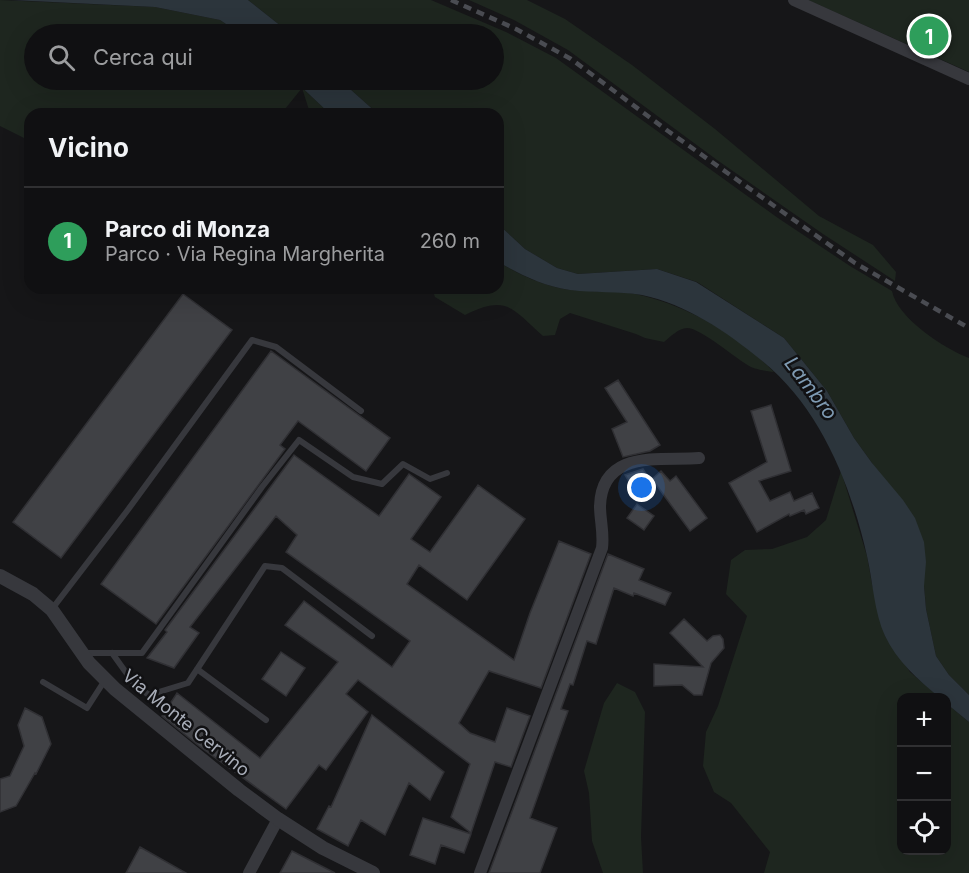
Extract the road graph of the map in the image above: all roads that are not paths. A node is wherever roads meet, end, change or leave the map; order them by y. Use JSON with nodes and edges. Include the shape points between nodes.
{"nodes":[{"id":1,"x":794,"y":0,"type":"edge"},
{"id":2,"x":969,"y":79,"type":"edge"},
{"id":3,"x":361,"y":411,"type":"dead end"},
{"id":4,"x":699,"y":458,"type":"dead end"},
{"id":5,"x":447,"y":473,"type":"dead end"},
{"id":6,"x":0,"y":576,"type":"edge"},
{"id":7,"x":51,"y":609,"type":"junction"},
{"id":8,"x":372,"y":636,"type":"dead end"},
{"id":9,"x":82,"y":652,"type":"junction"},
{"id":10,"x":112,"y":653,"type":"junction"},
{"id":11,"x":197,"y":669,"type":"junction"},
{"id":12,"x":105,"y":680,"type":"junction"},
{"id":13,"x":43,"y":682,"type":"dead end"},
{"id":14,"x":266,"y":720,"type":"dead end"},
{"id":15,"x":278,"y":819,"type":"junction"},
{"id":16,"x":249,"y":873,"type":"edge"},
{"id":17,"x":373,"y":873,"type":"edge"},
{"id":18,"x":480,"y":873,"type":"edge"}],
"edges":[{"from":1,"to":2,"type":"street"},
{"from":3,"to":7,"type":"lane","via":[[276,347],[252,340]]},
{"from":4,"to":18,"type":"street","via":[[631,461],[619,467],[607,483],[600,508],[602,548]]},
{"from":5,"to":10,"type":"lane","via":[[430,479],[403,464],[382,484],[353,477],[298,440],[142,653]]},
{"from":6,"to":7,"type":"street","name":"Via Monte Cervino"},
{"from":7,"to":9,"type":"street","name":"Via Monte Cervino"},
{"from":8,"to":11,"type":"lane","via":[[282,568],[265,566]]},
{"from":9,"to":10,"type":"lane"},
{"from":9,"to":12,"type":"street","name":"Via Monte Cervino"},
{"from":10,"to":11,"type":"lane","via":[[135,685],[149,695],[188,683]]},
{"from":11,"to":14,"type":"lane"},
{"from":12,"to":13,"type":"lane","via":[[87,708]]},
{"from":12,"to":15,"type":"street","name":"Via Monte Cervino"},
{"from":15,"to":16,"type":"street"},
{"from":15,"to":17,"type":"street","name":"Via Monte Cervino"}]}
